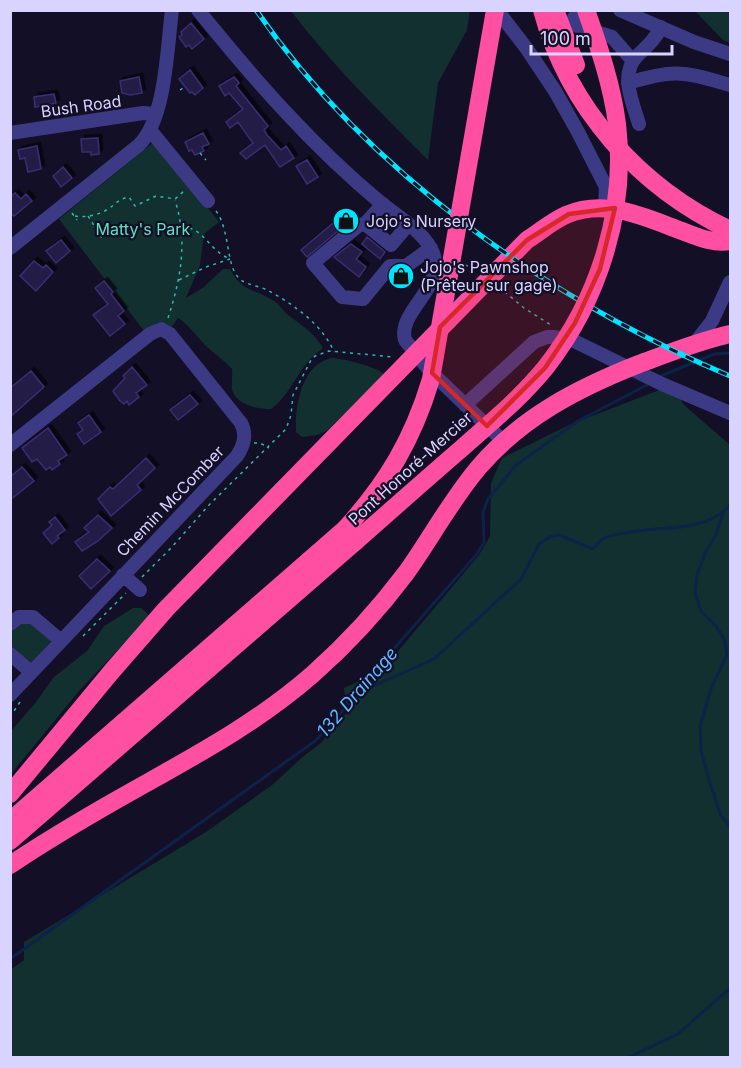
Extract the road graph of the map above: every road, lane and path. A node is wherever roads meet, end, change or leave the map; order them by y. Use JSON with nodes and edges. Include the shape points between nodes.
{"nodes":[{"id":1,"x":172,"y":10,"type":"edge"},
{"id":2,"x":198,"y":10,"type":"edge"},
{"id":3,"x":496,"y":10,"type":"edge"},
{"id":4,"x":542,"y":10,"type":"edge"},
{"id":5,"x":555,"y":10,"type":"edge"},
{"id":6,"x":578,"y":10,"type":"edge"},
{"id":7,"x":586,"y":10,"type":"edge"},
{"id":8,"x":620,"y":10,"type":"edge"},
{"id":9,"x":661,"y":27,"type":"junction"},
{"id":10,"x":730,"y":54,"type":"edge"},
{"id":11,"x":633,"y":61,"type":"junction"},
{"id":12,"x":628,"y":83,"type":"junction"},
{"id":13,"x":730,"y":85,"type":"edge"},
{"id":14,"x":183,"y":88,"type":"dead end"},
{"id":15,"x":180,"y":90,"type":"dead end"},
{"id":16,"x":156,"y":114,"type":"junction"},
{"id":17,"x":639,"y":124,"type":"dead end"},
{"id":18,"x":150,"y":130,"type":"junction"},
{"id":19,"x":10,"y":133,"type":"edge"},
{"id":20,"x":200,"y":153,"type":"dead end"},
{"id":21,"x":206,"y":160,"type":"dead end"},
{"id":22,"x":194,"y":183,"type":"junction"},
{"id":23,"x":175,"y":199,"type":"junction"},
{"id":24,"x":208,"y":201,"type":"joint"},
{"id":25,"x":383,"y":204,"type":"junction"},
{"id":26,"x":109,"y":208,"type":"junction"},
{"id":27,"x":605,"y":208,"type":"junction"},
{"id":28,"x":70,"y":210,"type":"dead end"},
{"id":29,"x":113,"y":212,"type":"dead end"},
{"id":30,"x":75,"y":216,"type":"junction"},
{"id":31,"x":88,"y":216,"type":"junction"},
{"id":32,"x":730,"y":217,"type":"edge"},
{"id":33,"x":77,"y":220,"type":"dead end"},
{"id":34,"x":365,"y":224,"type":"junction"},
{"id":35,"x":408,"y":225,"type":"junction"},
{"id":36,"x":182,"y":227,"type":"junction"},
{"id":37,"x":730,"y":230,"type":"edge"},
{"id":38,"x":102,"y":238,"type":"dead end"},
{"id":39,"x":711,"y":241,"type":"junction"},
{"id":40,"x":730,"y":241,"type":"edge"},
{"id":41,"x":11,"y":246,"type":"edge"},
{"id":42,"x":431,"y":248,"type":"junction"},
{"id":43,"x":730,"y":248,"type":"edge"},
{"id":44,"x":231,"y":259,"type":"junction"},
{"id":45,"x":178,"y":280,"type":"junction"},
{"id":46,"x":730,"y":282,"type":"edge"},
{"id":47,"x":165,"y":329,"type":"junction"},
{"id":48,"x":730,"y":334,"type":"edge"},
{"id":49,"x":694,"y":344,"type":"junction"},
{"id":50,"x":334,"y":352,"type":"dead end"},
{"id":51,"x":414,"y":354,"type":"junction"},
{"id":52,"x":629,"y":368,"type":"junction"},
{"id":53,"x":465,"y":405,"type":"junction"},
{"id":54,"x":730,"y":413,"type":"edge"},
{"id":55,"x":250,"y":442,"type":"dead end"},
{"id":56,"x":504,"y":442,"type":"junction"},
{"id":57,"x":10,"y":445,"type":"edge"},
{"id":58,"x":269,"y":448,"type":"dead end"},
{"id":59,"x":350,"y":536,"type":"junction"},
{"id":60,"x":123,"y":575,"type":"junction"},
{"id":61,"x":140,"y":590,"type":"dead end"},
{"id":62,"x":10,"y":624,"type":"edge"},
{"id":63,"x":60,"y":640,"type":"junction"},
{"id":64,"x":10,"y":654,"type":"edge"},
{"id":65,"x":31,"y":672,"type":"junction"},
{"id":66,"x":10,"y":695,"type":"edge"},
{"id":67,"x":10,"y":794,"type":"edge"},
{"id":68,"x":10,"y":821,"type":"edge"},
{"id":69,"x":10,"y":841,"type":"edge"},
{"id":70,"x":10,"y":865,"type":"edge"}],
"edges":[{"from":1,"to":16,"type":"street"},
{"from":2,"to":25,"type":"street","via":[[297,125]]},
{"from":3,"to":27,"type":"street","via":[[527,49],[578,132],[606,187]]},
{"from":3,"to":59,"type":"highway","name":"Pont Honoré-Mercier","bridge":true,"via":[[431,379],[420,414],[394,466]]},
{"from":4,"to":37,"type":"highway","via":[[570,80],[598,125],[663,190]]},
{"from":5,"to":32,"type":"highway","bridge":true,"via":[[583,79],[619,131],[672,182]]},
{"from":6,"to":11,"type":"street","via":[[574,18],[577,26],[612,37]]},
{"from":7,"to":59,"type":"highway","name":"Pont Honoré-Mercier","bridge":true,"via":[[611,92],[619,154],[611,229],[593,287],[566,339],[509,406]]},
{"from":8,"to":9,"type":"street"},
{"from":9,"to":10,"type":"street"},
{"from":9,"to":11,"type":"street","via":[[654,41]]},
{"from":11,"to":12,"type":"street"},
{"from":12,"to":13,"type":"street","via":[[681,72]]},
{"from":12,"to":17,"type":"street"},
{"from":14,"to":15,"type":"path"},
{"from":16,"to":18,"type":"street"},
{"from":16,"to":19,"type":"street","name":"Bush Road"},
{"from":18,"to":22,"type":"street"},
{"from":18,"to":41,"type":"street","via":[[139,146]]},
{"from":20,"to":21,"type":"path"},
{"from":22,"to":23,"type":"path"},
{"from":22,"to":24,"type":"street"},
{"from":23,"to":26,"type":"path","via":[[156,196],[135,206],[129,197]]},
{"from":23,"to":36,"type":"path"},
{"from":24,"to":44,"type":"path","via":[[224,224]]},
{"from":25,"to":34,"type":"street"},
{"from":25,"to":35,"type":"street"},
{"from":26,"to":29,"type":"path"},
{"from":26,"to":31,"type":"path"},
{"from":27,"to":39,"type":"highway","via":[[627,210]]},
{"from":27,"to":51,"type":"highway","via":[[569,214],[527,240]]},
{"from":28,"to":30,"type":"path"},
{"from":30,"to":31,"type":"path"},
{"from":30,"to":33,"type":"path"},
{"from":31,"to":38,"type":"path"},
{"from":34,"to":35,"type":"street","via":[[392,245]]},
{"from":34,"to":42,"type":"street","via":[[313,263],[342,297],[363,299],[390,266],[406,266]]},
{"from":35,"to":42,"type":"street"},
{"from":36,"to":44,"type":"path","via":[[191,227],[219,254]]},
{"from":36,"to":45,"type":"path"},
{"from":39,"to":40,"type":"highway"},
{"from":39,"to":43,"type":"street"},
{"from":42,"to":51,"type":"street","via":[[435,259],[433,278],[404,330]]},
{"from":44,"to":45,"type":"path"},
{"from":44,"to":50,"type":"path","via":[[241,280],[268,290],[294,307],[323,333]]},
{"from":45,"to":47,"type":"path"},
{"from":46,"to":49,"type":"street","via":[[712,321]]},
{"from":47,"to":57,"type":"street","via":[[150,334]]},
{"from":47,"to":60,"type":"street","name":"Chemin McComber","via":[[241,423],[244,443],[237,456]]},
{"from":48,"to":49,"type":"highway"},
{"from":49,"to":52,"type":"highway"},
{"from":51,"to":53,"type":"street"},
{"from":51,"to":67,"type":"highway","via":[[166,609]]},
{"from":52,"to":53,"type":"street","via":[[574,341],[547,337],[529,346]]},
{"from":52,"to":54,"type":"street"},
{"from":52,"to":56,"type":"highway","via":[[565,396]]},
{"from":53,"to":56,"type":"street"},
{"from":55,"to":58,"type":"path"},
{"from":56,"to":70,"type":"highway","via":[[465,484],[397,584],[314,673],[232,734]]},
{"from":59,"to":68,"type":"highway","name":"Pont Honoré-Mercier"},
{"from":59,"to":69,"type":"highway","name":"Pont Honoré-Mercier"},
{"from":60,"to":61,"type":"street"},
{"from":60,"to":63,"type":"street","name":"Chemin McComber"},
{"from":62,"to":63,"type":"street","via":[[19,618],[33,617]]},
{"from":63,"to":65,"type":"street","name":"Chemin McComber"},
{"from":64,"to":65,"type":"street"},
{"from":65,"to":66,"type":"street","name":"Chemin McComber"}]}
